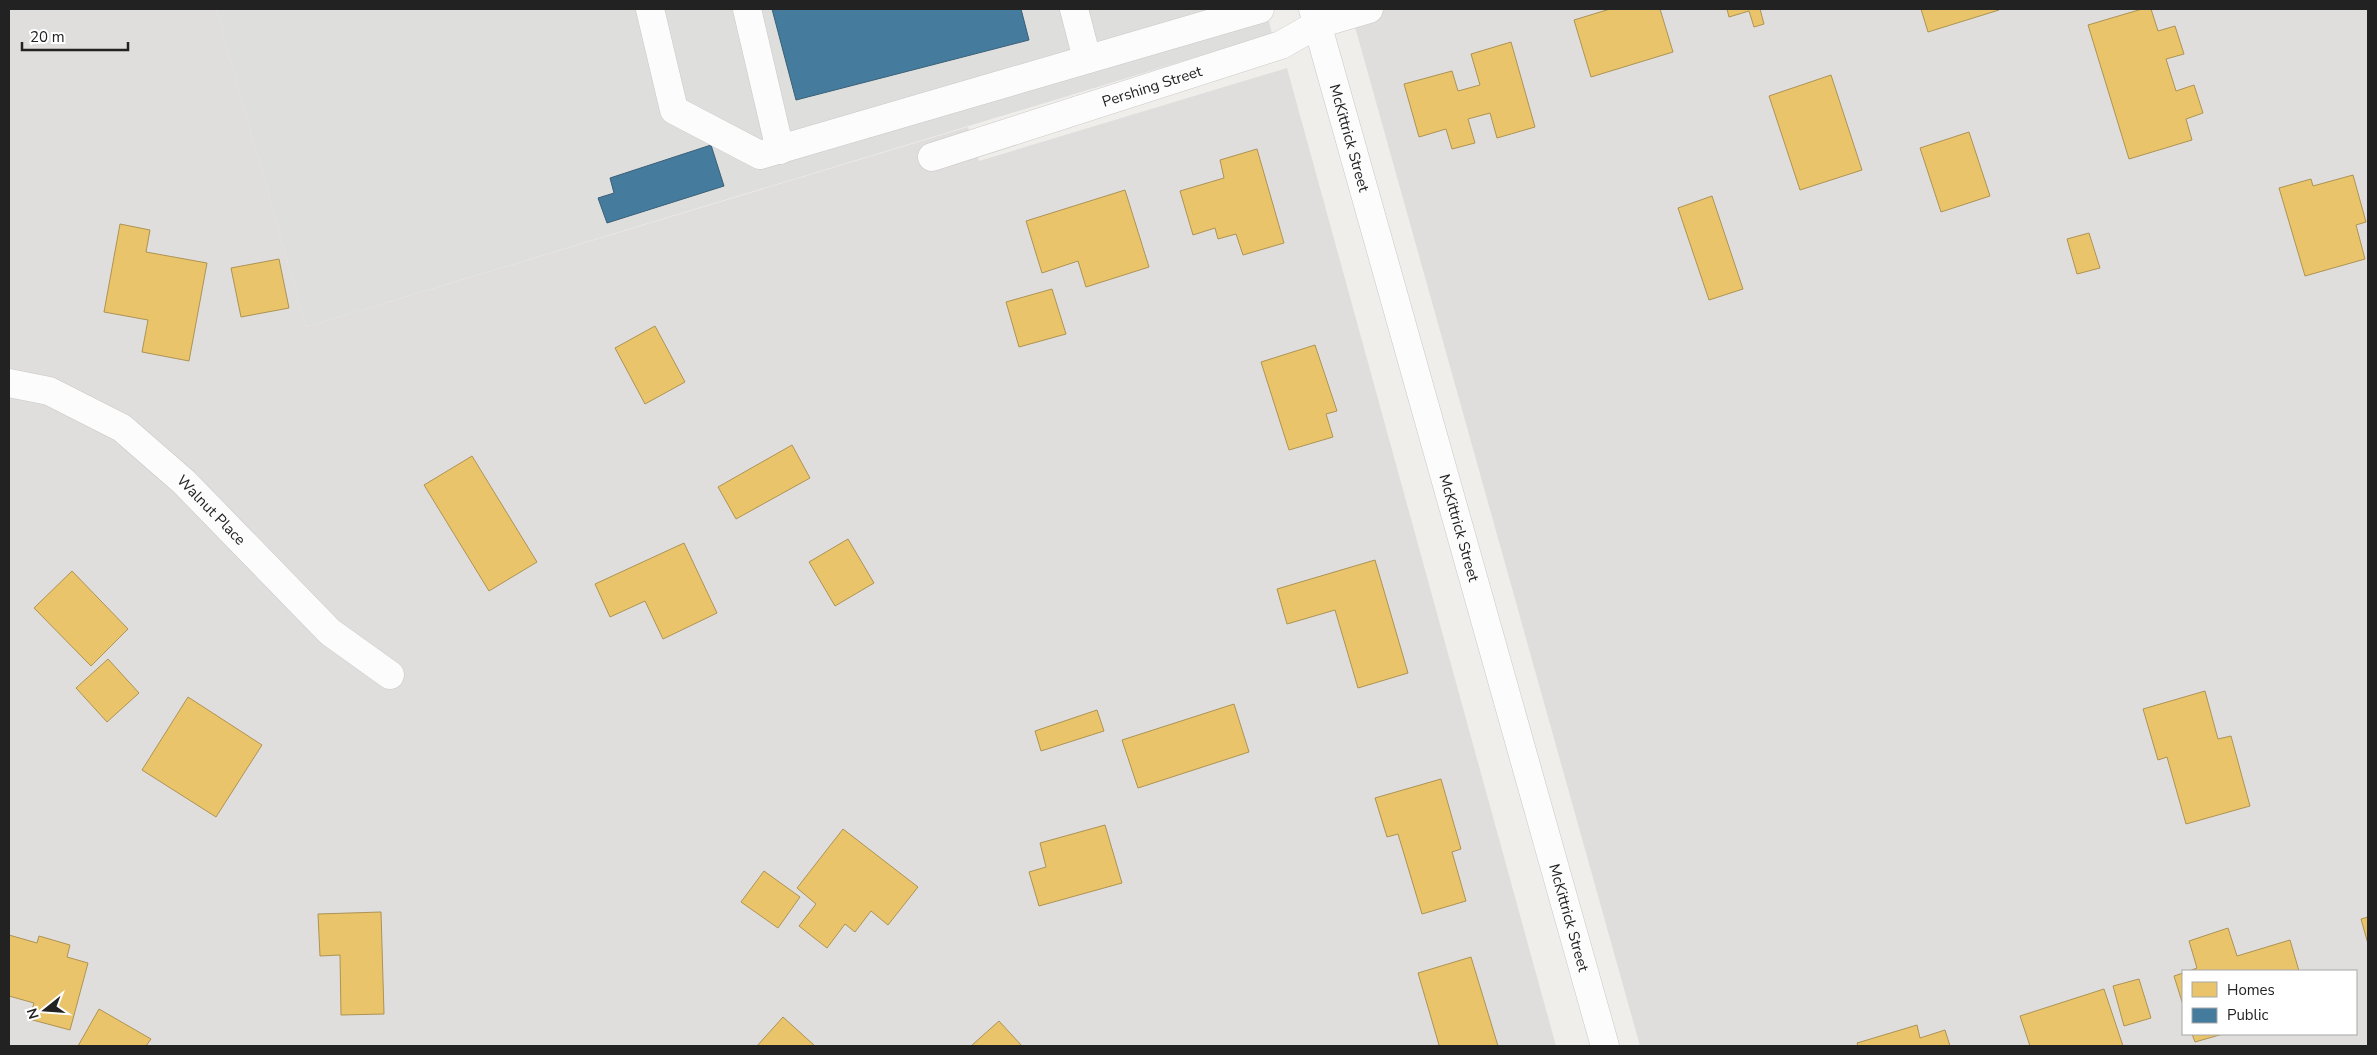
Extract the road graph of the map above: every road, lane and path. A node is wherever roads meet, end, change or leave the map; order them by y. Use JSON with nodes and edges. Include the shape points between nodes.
{"nodes":[{"id":1,"x":650,"y":9,"type":"edge"},
{"id":2,"x":747,"y":9,"type":"edge"},
{"id":3,"x":1074,"y":9,"type":"edge"},
{"id":4,"x":1260,"y":9,"type":"edge"},
{"id":5,"x":1369,"y":9,"type":"edge"},
{"id":6,"x":1315,"y":17,"type":"edge"},
{"id":7,"x":1194,"y":18,"type":"edge"},
{"id":8,"x":1087,"y":59,"type":"junction"},
{"id":9,"x":780,"y":150,"type":"junction"},
{"id":10,"x":932,"y":157,"type":"dead end"},
{"id":11,"x":9,"y":383,"type":"edge"},
{"id":12,"x":390,"y":675,"type":"dead end"},
{"id":13,"x":1605,"y":1046,"type":"edge"}],
"edges":[{"from":1,"to":9,"type":"street","via":[[674,110],[760,155]]},
{"from":2,"to":9,"type":"street"},
{"from":3,"to":8,"type":"street"},
{"from":4,"to":7,"type":"street"},
{"from":5,"to":6,"type":"street","name":"Pershing Street"},
{"from":6,"to":10,"type":"street","name":"Pershing Street","via":[[1281,45]]},
{"from":6,"to":13,"type":"street","name":"McKittrick Street"},
{"from":7,"to":8,"type":"street"},
{"from":8,"to":9,"type":"street"},
{"from":11,"to":12,"type":"street","name":"Walnut Place","via":[[49,391],[122,428],[184,482],[330,632]]}]}
